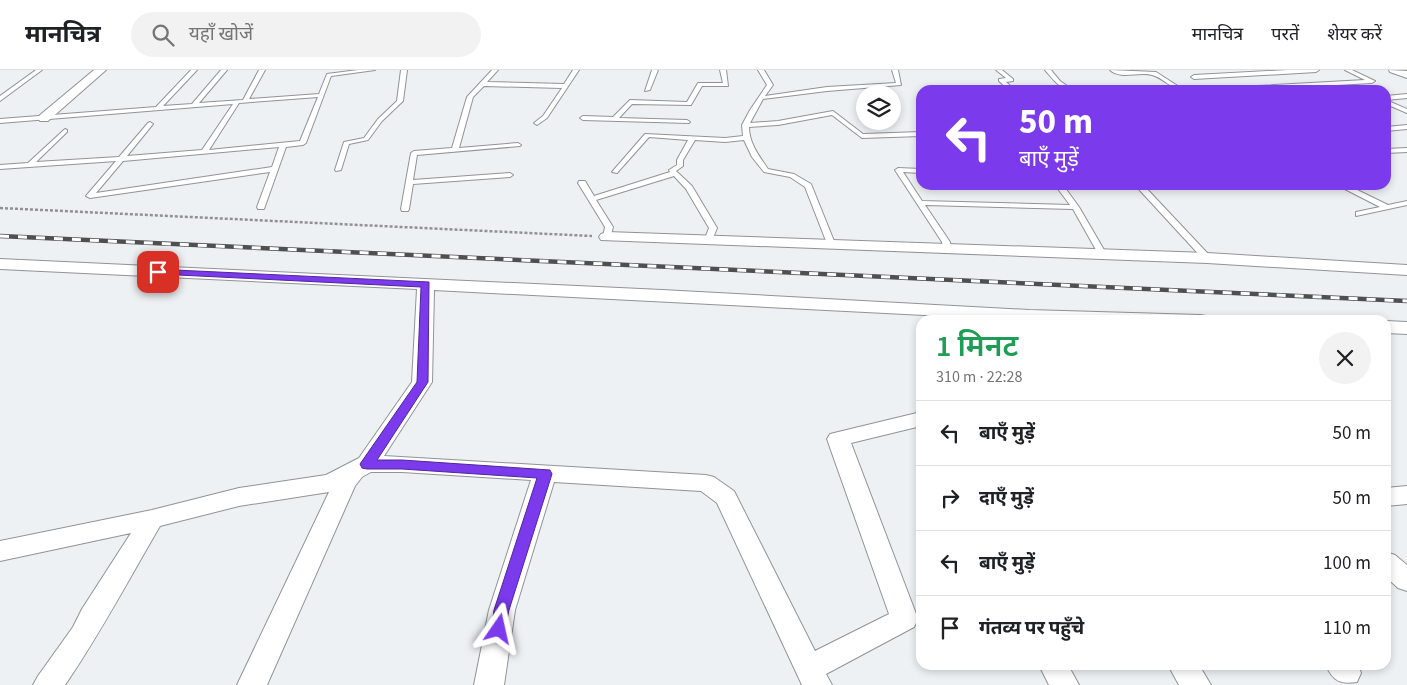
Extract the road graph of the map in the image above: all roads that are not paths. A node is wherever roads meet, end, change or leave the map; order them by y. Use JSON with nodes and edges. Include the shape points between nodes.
{"nodes":[{"id":1,"x":39,"y":70,"type":"edge"},
{"id":2,"x":101,"y":70,"type":"edge"},
{"id":3,"x":194,"y":70,"type":"edge"},
{"id":4,"x":224,"y":70,"type":"edge"},
{"id":5,"x":262,"y":70,"type":"edge"},
{"id":6,"x":372,"y":70,"type":"edge"},
{"id":7,"x":404,"y":70,"type":"edge"},
{"id":8,"x":495,"y":70,"type":"edge"},
{"id":9,"x":576,"y":70,"type":"edge"},
{"id":10,"x":655,"y":70,"type":"edge"},
{"id":11,"x":723,"y":70,"type":"edge"},
{"id":12,"x":761,"y":70,"type":"edge"},
{"id":13,"x":895,"y":70,"type":"edge"},
{"id":14,"x":999,"y":70,"type":"edge"},
{"id":15,"x":1048,"y":70,"type":"edge"},
{"id":16,"x":1113,"y":70,"type":"edge"},
{"id":17,"x":1316,"y":70,"type":"edge"},
{"id":18,"x":1348,"y":70,"type":"edge"},
{"id":19,"x":1394,"y":70,"type":"edge"},
{"id":20,"x":1407,"y":75,"type":"edge"},
{"id":21,"x":1194,"y":76,"type":"dead end"},
{"id":22,"x":482,"y":84,"type":"junction"},
{"id":23,"x":1006,"y":85,"type":"edge"},
{"id":24,"x":1062,"y":85,"type":"edge"},
{"id":25,"x":1173,"y":85,"type":"edge"},
{"id":26,"x":1304,"y":85,"type":"edge"},
{"id":27,"x":566,"y":86,"type":"junction"},
{"id":28,"x":647,"y":90,"type":"dead end"},
{"id":29,"x":322,"y":95,"type":"junction"},
{"id":30,"x":1407,"y":96,"type":"edge"},
{"id":31,"x":0,"y":98,"type":"edge"},
{"id":32,"x":761,"y":98,"type":"junction"},
{"id":33,"x":1391,"y":98,"type":"edge"},
{"id":34,"x":245,"y":101,"type":"junction"},
{"id":35,"x":237,"y":102,"type":"junction"},
{"id":36,"x":655,"y":103,"type":"junction"},
{"id":37,"x":1391,"y":104,"type":"edge"},
{"id":38,"x":194,"y":105,"type":"junction"},
{"id":39,"x":158,"y":108,"type":"junction"},
{"id":40,"x":650,"y":109,"type":"dead end"},
{"id":41,"x":1407,"y":111,"type":"edge"},
{"id":42,"x":646,"y":115,"type":"dead end"},
{"id":43,"x":44,"y":118,"type":"junction"},
{"id":44,"x":583,"y":118,"type":"dead end"},
{"id":45,"x":614,"y":120,"type":"junction"},
{"id":46,"x":641,"y":121,"type":"junction"},
{"id":47,"x":0,"y":122,"type":"edge"},
{"id":48,"x":687,"y":122,"type":"dead end"},
{"id":49,"x":538,"y":123,"type":"dead end"},
{"id":50,"x":150,"y":124,"type":"dead end"},
{"id":51,"x":745,"y":125,"type":"junction"},
{"id":52,"x":1407,"y":127,"type":"edge"},
{"id":53,"x":1391,"y":129,"type":"edge"},
{"id":54,"x":65,"y":130,"type":"dead end"},
{"id":55,"x":916,"y":134,"type":"edge"},
{"id":56,"x":745,"y":138,"type":"junction"},
{"id":57,"x":692,"y":139,"type":"junction"},
{"id":58,"x":282,"y":145,"type":"junction"},
{"id":59,"x":518,"y":145,"type":"dead end"},
{"id":60,"x":455,"y":149,"type":"junction"},
{"id":61,"x":1407,"y":150,"type":"edge"},
{"id":62,"x":1391,"y":151,"type":"edge"},
{"id":63,"x":204,"y":152,"type":"junction"},
{"id":64,"x":121,"y":159,"type":"junction"},
{"id":65,"x":30,"y":165,"type":"junction"},
{"id":66,"x":0,"y":167,"type":"edge"},
{"id":67,"x":275,"y":169,"type":"junction"},
{"id":68,"x":338,"y":170,"type":"dead end"},
{"id":69,"x":916,"y":171,"type":"edge"},
{"id":70,"x":615,"y":172,"type":"dead end"},
{"id":71,"x":675,"y":173,"type":"junction"},
{"id":72,"x":510,"y":175,"type":"dead end"},
{"id":73,"x":410,"y":182,"type":"junction"},
{"id":74,"x":582,"y":183,"type":"dead end"},
{"id":75,"x":1063,"y":190,"type":"edge"},
{"id":76,"x":1145,"y":190,"type":"edge"},
{"id":77,"x":1351,"y":190,"type":"edge"},
{"id":78,"x":592,"y":199,"type":"junction"},
{"id":79,"x":920,"y":202,"type":"junction"},
{"id":80,"x":1407,"y":203,"type":"edge"},
{"id":81,"x":262,"y":207,"type":"dead end"},
{"id":82,"x":1075,"y":207,"type":"junction"},
{"id":83,"x":1386,"y":208,"type":"junction"},
{"id":84,"x":405,"y":209,"type":"dead end"},
{"id":85,"x":1359,"y":214,"type":"dead end"},
{"id":86,"x":607,"y":237,"type":"joint"},
{"id":87,"x":708,"y":241,"type":"junction"},
{"id":88,"x":832,"y":246,"type":"junction"},
{"id":89,"x":947,"y":250,"type":"junction"},
{"id":90,"x":1103,"y":255,"type":"junction"},
{"id":91,"x":1207,"y":258,"type":"junction"},
{"id":92,"x":4,"y":268,"type":"edge"},
{"id":93,"x":1407,"y":270,"type":"edge"},
{"id":94,"x":426,"y":284,"type":"junction"},
{"id":95,"x":994,"y":315,"type":"edge"},
{"id":96,"x":1391,"y":327,"type":"edge"},
{"id":97,"x":1407,"y":328,"type":"edge"},
{"id":98,"x":916,"y":419,"type":"edge"},
{"id":99,"x":360,"y":468,"type":"junction"},
{"id":100,"x":545,"y":474,"type":"junction"},
{"id":101,"x":1407,"y":495,"type":"edge"},
{"id":102,"x":1391,"y":497,"type":"edge"},
{"id":103,"x":152,"y":519,"type":"junction"},
{"id":104,"x":0,"y":550,"type":"edge"},
{"id":105,"x":1391,"y":566,"type":"edge"},
{"id":106,"x":1407,"y":580,"type":"edge"},
{"id":107,"x":1056,"y":670,"type":"edge"},
{"id":108,"x":1186,"y":670,"type":"edge"},
{"id":109,"x":813,"y":677,"type":"edge"},
{"id":110,"x":48,"y":685,"type":"edge"},
{"id":111,"x":252,"y":685,"type":"edge"},
{"id":112,"x":489,"y":685,"type":"edge"},
{"id":113,"x":1064,"y":685,"type":"edge"},
{"id":114,"x":1196,"y":685,"type":"edge"}],
"edges":[{"from":1,"to":31,"type":"lane"},
{"from":2,"to":43,"type":"street"},
{"from":3,"to":39,"type":"lane"},
{"from":4,"to":38,"type":"lane"},
{"from":5,"to":34,"type":"lane"},
{"from":6,"to":29,"type":"lane","via":[[329,75]]},
{"from":7,"to":68,"type":"lane","via":[[400,101],[366,139],[346,144]]},
{"from":8,"to":22,"type":"lane"},
{"from":9,"to":27,"type":"lane"},
{"from":10,"to":28,"type":"lane"},
{"from":11,"to":36,"type":"lane","via":[[726,85],[700,84],[689,104]]},
{"from":12,"to":32,"type":"lane","via":[[770,85]]},
{"from":13,"to":32,"type":"lane","via":[[899,84]]},
{"from":14,"to":23,"type":"lane","via":[[1011,80],[1001,80]]},
{"from":15,"to":24,"type":"lane"},
{"from":16,"to":25,"type":"lane","via":[[1117,73],[1154,73]]},
{"from":17,"to":21,"type":"lane"},
{"from":18,"to":26,"type":"lane","via":[[1372,81]]},
{"from":19,"to":20,"type":"street"},
{"from":22,"to":27,"type":"lane"},
{"from":22,"to":60,"type":"lane","via":[[470,97]]},
{"from":27,"to":49,"type":"lane"},
{"from":29,"to":34,"type":"lane"},
{"from":29,"to":58,"type":"lane","via":[[303,143]]},
{"from":30,"to":33,"type":"lane"},
{"from":32,"to":51,"type":"lane"},
{"from":34,"to":35,"type":"lane"},
{"from":35,"to":38,"type":"lane"},
{"from":35,"to":63,"type":"lane"},
{"from":36,"to":40,"type":"lane"},
{"from":36,"to":45,"type":"lane","via":[[630,102]]},
{"from":37,"to":41,"type":"lane"},
{"from":38,"to":39,"type":"lane"},
{"from":39,"to":43,"type":"lane"},
{"from":42,"to":46,"type":"lane"},
{"from":43,"to":47,"type":"lane"},
{"from":44,"to":45,"type":"lane"},
{"from":45,"to":46,"type":"lane"},
{"from":46,"to":48,"type":"lane"},
{"from":50,"to":64,"type":"lane"},
{"from":51,"to":55,"type":"lane","via":[[833,113],[862,136]]},
{"from":51,"to":56,"type":"lane"},
{"from":52,"to":53,"type":"lane"},
{"from":54,"to":65,"type":"lane"},
{"from":56,"to":57,"type":"lane"},
{"from":56,"to":88,"type":"lane","via":[[766,171],[792,175],[808,186]]},
{"from":57,"to":70,"type":"lane","via":[[647,136]]},
{"from":57,"to":71,"type":"lane","via":[[680,166],[672,170]]},
{"from":58,"to":63,"type":"lane"},
{"from":58,"to":67,"type":"lane"},
{"from":59,"to":60,"type":"lane"},
{"from":60,"to":73,"type":"lane","via":[[414,153]]},
{"from":61,"to":62,"type":"lane"},
{"from":63,"to":64,"type":"lane"},
{"from":64,"to":65,"type":"lane"},
{"from":64,"to":67,"type":"lane","via":[[90,196]]},
{"from":65,"to":66,"type":"lane"},
{"from":67,"to":81,"type":"lane"},
{"from":69,"to":79,"type":"lane","via":[[898,170]]},
{"from":71,"to":78,"type":"lane"},
{"from":71,"to":87,"type":"lane","via":[[689,188],[713,228]]},
{"from":72,"to":73,"type":"lane"},
{"from":73,"to":84,"type":"lane"},
{"from":74,"to":78,"type":"lane"},
{"from":75,"to":82,"type":"lane"},
{"from":76,"to":91,"type":"lane"},
{"from":77,"to":83,"type":"lane"},
{"from":78,"to":86,"type":"lane","via":[[609,227]]},
{"from":79,"to":82,"type":"lane"},
{"from":79,"to":89,"type":"lane","via":[[946,242]]},
{"from":80,"to":83,"type":"lane"},
{"from":82,"to":90,"type":"lane"},
{"from":83,"to":85,"type":"lane"},
{"from":86,"to":87,"type":"street"},
{"from":87,"to":88,"type":"street"},
{"from":88,"to":89,"type":"street"},
{"from":89,"to":90,"type":"street"},
{"from":90,"to":91,"type":"street"},
{"from":91,"to":93,"type":"street"},
{"from":92,"to":94,"type":"street"},
{"from":94,"to":95,"type":"street"},
{"from":94,"to":99,"type":"street","via":[[422,382]]},
{"from":96,"to":97,"type":"street"},
{"from":98,"to":109,"type":"street","via":[[838,439],[904,619]]},
{"from":99,"to":100,"type":"street","via":[[402,464]]},
{"from":99,"to":103,"type":"street","via":[[331,482],[239,497]]},
{"from":99,"to":111,"type":"street","via":[[345,483]]},
{"from":100,"to":109,"type":"street","via":[[706,482],[726,497]]},
{"from":100,"to":112,"type":"street","via":[[502,610]]},
{"from":101,"to":102,"type":"street"},
{"from":103,"to":104,"type":"street"},
{"from":103,"to":110,"type":"street","via":[[83,636]]},
{"from":105,"to":106,"type":"street"},
{"from":107,"to":113,"type":"street"},
{"from":108,"to":114,"type":"street"}]}
